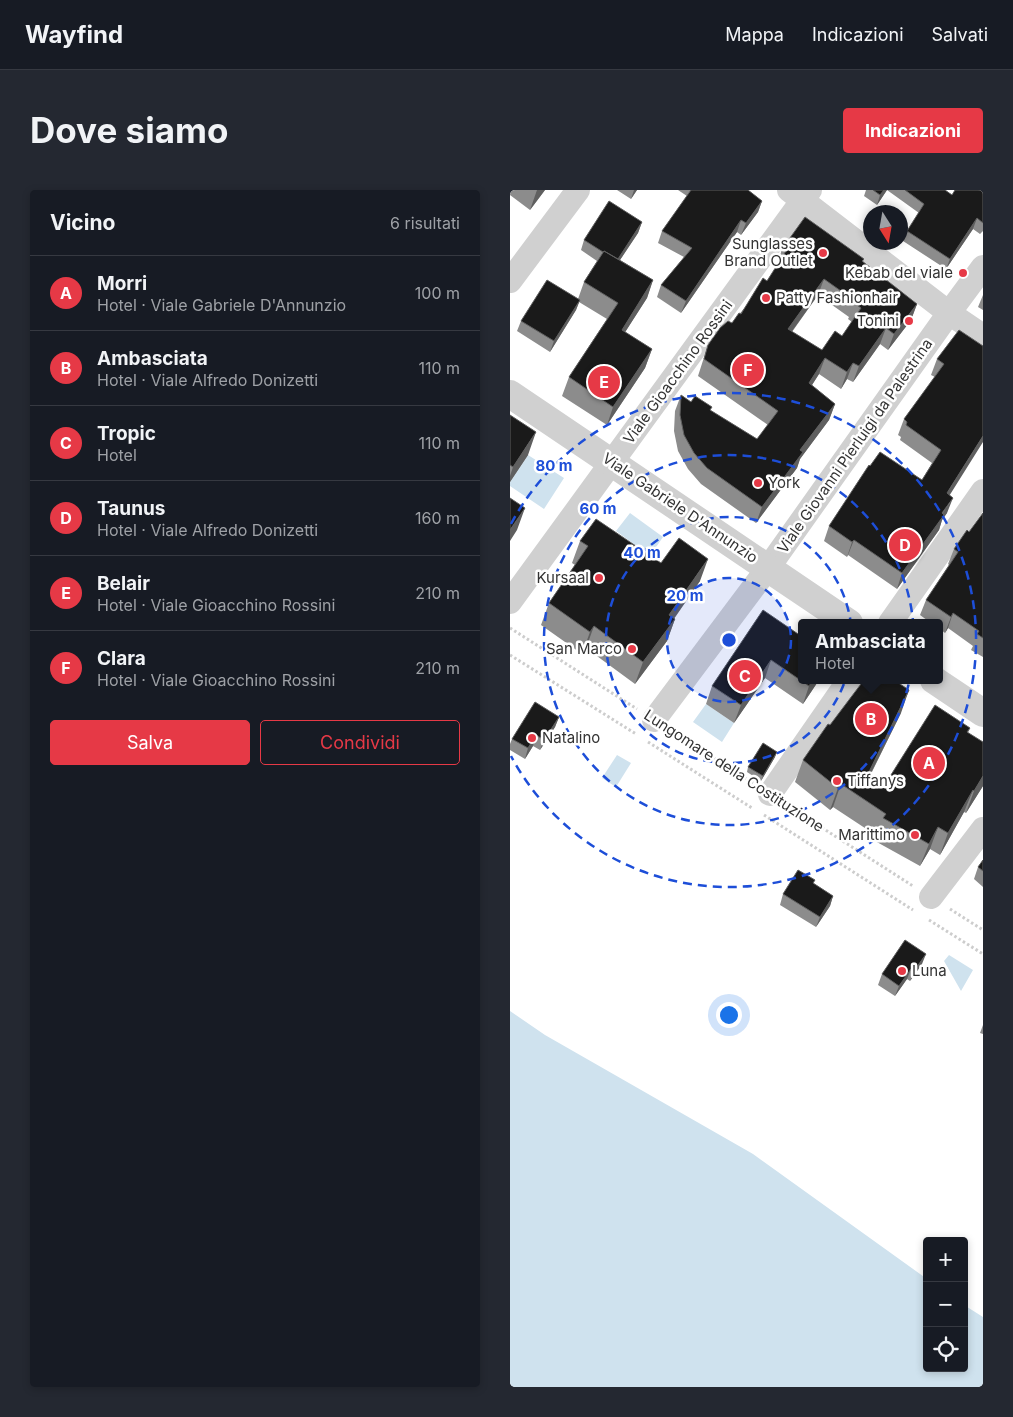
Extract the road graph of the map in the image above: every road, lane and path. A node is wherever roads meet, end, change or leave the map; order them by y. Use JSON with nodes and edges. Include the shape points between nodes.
{"nodes":[{"id":1,"x":578,"y":190,"type":"edge"},
{"id":2,"x":800,"y":193,"type":"edge"},
{"id":3,"x":983,"y":267,"type":"edge"},
{"id":4,"x":510,"y":281,"type":"edge"},
{"id":5,"x":949,"y":312,"type":"junction"},
{"id":6,"x":983,"y":336,"type":"edge"},
{"id":7,"x":510,"y":394,"type":"edge"},
{"id":8,"x":612,"y":462,"type":"junction"},
{"id":9,"x":983,"y":491,"type":"edge"},
{"id":10,"x":768,"y":568,"type":"junction"},
{"id":11,"x":510,"y":602,"type":"edge"},
{"id":12,"x":843,"y":619,"type":"edge"},
{"id":13,"x":893,"y":619,"type":"edge"},
{"id":14,"x":510,"y":628,"type":"edge"},
{"id":15,"x":510,"y":654,"type":"edge"},
{"id":16,"x":846,"y":684,"type":"edge"},
{"id":17,"x":940,"y":684,"type":"edge"},
{"id":18,"x":983,"y":713,"type":"edge"},
{"id":19,"x":654,"y":720,"type":"junction"},
{"id":20,"x":770,"y":794,"type":"junction"},
{"id":21,"x":983,"y":829,"type":"edge"},
{"id":22,"x":931,"y":897,"type":"junction"},
{"id":23,"x":983,"y":930,"type":"edge"},
{"id":24,"x":983,"y":954,"type":"edge"}],
"edges":[{"from":1,"to":4,"type":"street"},
{"from":2,"to":5,"type":"street"},
{"from":2,"to":8,"type":"street","name":"Viale Gioacchino Rossini"},
{"from":3,"to":5,"type":"street","name":"Viale Giovanni Pierluigi da Palestrina"},
{"from":5,"to":6,"type":"street"},
{"from":5,"to":10,"type":"street","name":"Viale Giovanni Pierluigi da Palestrina"},
{"from":7,"to":8,"type":"street","name":"Viale Gabriele D'Annunzio"},
{"from":8,"to":10,"type":"street","name":"Viale Gabriele D'Annunzio"},
{"from":8,"to":11,"type":"street","name":"Viale Gioacchino Rossini"},
{"from":9,"to":13,"type":"street"},
{"from":10,"to":12,"type":"street","name":"Viale Gabriele D'Annunzio"},
{"from":10,"to":19,"type":"street","name":"Viale Giovanni Pierluigi da Palestrina"},
{"from":14,"to":19,"type":"path","name":"Lungomare della Costituzione"},
{"from":15,"to":24,"type":"path","name":"Lungomare della Costituzione"},
{"from":16,"to":20,"type":"street"},
{"from":17,"to":18,"type":"street"},
{"from":19,"to":20,"type":"path","name":"Lungomare della Costituzione"},
{"from":20,"to":22,"type":"path","name":"Lungomare della Costituzione"},
{"from":21,"to":22,"type":"street"},
{"from":22,"to":23,"type":"path","name":"Lungomare della Costituzione"}]}
